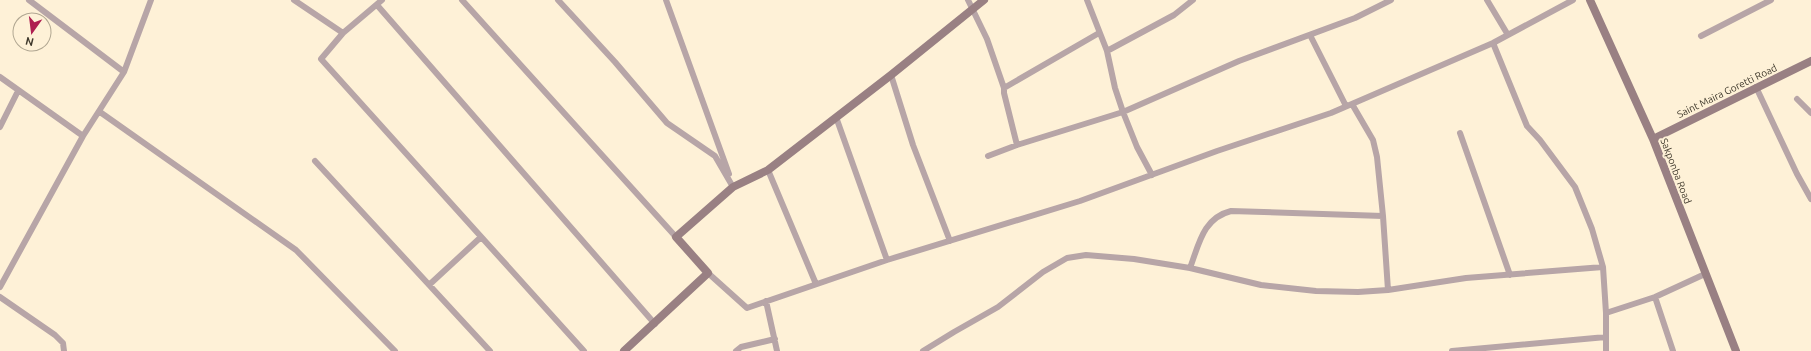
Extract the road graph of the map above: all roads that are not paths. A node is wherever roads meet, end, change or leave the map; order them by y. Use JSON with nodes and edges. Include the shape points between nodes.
{"nodes":[{"id":1,"x":29,"y":0,"type":"edge"},
{"id":2,"x":152,"y":0,"type":"edge"},
{"id":3,"x":294,"y":0,"type":"edge"},
{"id":4,"x":382,"y":0,"type":"edge"},
{"id":5,"x":462,"y":0,"type":"edge"},
{"id":6,"x":558,"y":0,"type":"edge"},
{"id":7,"x":666,"y":0,"type":"edge"},
{"id":8,"x":968,"y":0,"type":"edge"},
{"id":9,"x":984,"y":0,"type":"edge"},
{"id":10,"x":1087,"y":0,"type":"edge"},
{"id":11,"x":1193,"y":0,"type":"edge"},
{"id":12,"x":1391,"y":0,"type":"edge"},
{"id":13,"x":1487,"y":0,"type":"edge"},
{"id":14,"x":1573,"y":0,"type":"edge"},
{"id":15,"x":1590,"y":0,"type":"edge"},
{"id":16,"x":1771,"y":0,"type":"edge"},
{"id":17,"x":377,"y":5,"type":"junction"},
{"id":18,"x":973,"y":9,"type":"junction"},
{"id":19,"x":343,"y":33,"type":"junction"},
{"id":20,"x":1099,"y":33,"type":"junction"},
{"id":21,"x":1310,"y":35,"type":"junction"},
{"id":22,"x":1508,"y":35,"type":"junction"},
{"id":23,"x":1702,"y":36,"type":"dead end"},
{"id":24,"x":1493,"y":43,"type":"junction"},
{"id":25,"x":1107,"y":51,"type":"junction"},
{"id":26,"x":1811,"y":61,"type":"edge"},
{"id":27,"x":124,"y":72,"type":"junction"},
{"id":28,"x":891,"y":75,"type":"junction"},
{"id":29,"x":0,"y":77,"type":"edge"},
{"id":30,"x":1756,"y":87,"type":"junction"},
{"id":31,"x":1004,"y":88,"type":"junction"},
{"id":32,"x":18,"y":91,"type":"junction"},
{"id":33,"x":1797,"y":99,"type":"dead end"},
{"id":34,"x":1349,"y":105,"type":"junction"},
{"id":35,"x":100,"y":112,"type":"junction"},
{"id":36,"x":1123,"y":112,"type":"junction"},
{"id":37,"x":1811,"y":114,"type":"edge"},
{"id":38,"x":836,"y":117,"type":"junction"},
{"id":39,"x":0,"y":127,"type":"edge"},
{"id":40,"x":1460,"y":134,"type":"dead end"},
{"id":41,"x":83,"y":136,"type":"junction"},
{"id":42,"x":1653,"y":139,"type":"junction"},
{"id":43,"x":1017,"y":145,"type":"junction"},
{"id":44,"x":988,"y":156,"type":"dead end"},
{"id":45,"x":315,"y":161,"type":"dead end"},
{"id":46,"x":768,"y":170,"type":"junction"},
{"id":47,"x":1152,"y":175,"type":"junction"},
{"id":48,"x":733,"y":187,"type":"junction"},
{"id":49,"x":1811,"y":199,"type":"edge"},
{"id":50,"x":1383,"y":216,"type":"junction"},
{"id":51,"x":481,"y":237,"type":"junction"},
{"id":52,"x":676,"y":237,"type":"junction"},
{"id":53,"x":950,"y":241,"type":"junction"},
{"id":54,"x":887,"y":260,"type":"junction"},
{"id":55,"x":1603,"y":267,"type":"junction"},
{"id":56,"x":1190,"y":268,"type":"junction"},
{"id":57,"x":708,"y":273,"type":"junction"},
{"id":58,"x":1705,"y":274,"type":"junction"},
{"id":59,"x":1510,"y":275,"type":"junction"},
{"id":60,"x":816,"y":284,"type":"junction"},
{"id":61,"x":429,"y":285,"type":"junction"},
{"id":62,"x":0,"y":287,"type":"edge"},
{"id":63,"x":1388,"y":290,"type":"junction"},
{"id":64,"x":0,"y":296,"type":"edge"},
{"id":65,"x":1655,"y":297,"type":"junction"},
{"id":66,"x":766,"y":301,"type":"junction"},
{"id":67,"x":1606,"y":312,"type":"junction"},
{"id":68,"x":654,"y":324,"type":"junction"},
{"id":69,"x":1606,"y":337,"type":"junction"},
{"id":70,"x":775,"y":339,"type":"junction"},
{"id":71,"x":64,"y":351,"type":"edge"},
{"id":72,"x":394,"y":351,"type":"edge"},
{"id":73,"x":490,"y":351,"type":"edge"},
{"id":74,"x":584,"y":351,"type":"edge"},
{"id":75,"x":624,"y":351,"type":"edge"},
{"id":76,"x":736,"y":351,"type":"edge"},
{"id":77,"x":777,"y":351,"type":"edge"},
{"id":78,"x":923,"y":351,"type":"edge"},
{"id":79,"x":1455,"y":351,"type":"edge"},
{"id":80,"x":1606,"y":351,"type":"edge"},
{"id":81,"x":1673,"y":351,"type":"edge"},
{"id":82,"x":1736,"y":351,"type":"edge"}],
"edges":[{"from":1,"to":27,"type":"street"},
{"from":2,"to":27,"type":"street"},
{"from":3,"to":19,"type":"street"},
{"from":4,"to":17,"type":"street"},
{"from":5,"to":52,"type":"street"},
{"from":6,"to":48,"type":"street","via":[[667,123],[715,156]]},
{"from":7,"to":48,"type":"street"},
{"from":8,"to":18,"type":"street"},
{"from":9,"to":18,"type":"street"},
{"from":10,"to":20,"type":"street"},
{"from":11,"to":25,"type":"street","via":[[1174,15]]},
{"from":12,"to":21,"type":"street","via":[[1355,18]]},
{"from":13,"to":22,"type":"street"},
{"from":14,"to":22,"type":"street"},
{"from":15,"to":42,"type":"street","name":"Sakponba Road"},
{"from":16,"to":23,"type":"street"},
{"from":17,"to":19,"type":"street"},
{"from":17,"to":68,"type":"street"},
{"from":18,"to":28,"type":"street"},
{"from":18,"to":31,"type":"street","via":[[987,39]]},
{"from":19,"to":51,"type":"street","via":[[321,59]]},
{"from":20,"to":25,"type":"street"},
{"from":20,"to":31,"type":"street"},
{"from":21,"to":34,"type":"street"},
{"from":21,"to":36,"type":"street","via":[[1239,61]]},
{"from":22,"to":24,"type":"street"},
{"from":24,"to":34,"type":"street"},
{"from":24,"to":55,"type":"street","via":[[1527,126],[1575,187],[1592,229]]},
{"from":25,"to":36,"type":"street"},
{"from":26,"to":30,"type":"street","name":"Saint Maira Goretti Road"},
{"from":27,"to":35,"type":"street"},
{"from":28,"to":38,"type":"street"},
{"from":28,"to":53,"type":"street","via":[[913,145]]},
{"from":29,"to":32,"type":"street"},
{"from":30,"to":42,"type":"street","name":"Saint Maira Goretti Road"},
{"from":30,"to":49,"type":"street"},
{"from":31,"to":43,"type":"street"},
{"from":32,"to":39,"type":"street"},
{"from":32,"to":41,"type":"street"},
{"from":33,"to":37,"type":"street"},
{"from":34,"to":47,"type":"street"},
{"from":34,"to":50,"type":"street","via":[[1373,140]]},
{"from":35,"to":41,"type":"street"},
{"from":35,"to":72,"type":"street","via":[[296,250]]},
{"from":36,"to":43,"type":"street"},
{"from":36,"to":47,"type":"street"},
{"from":38,"to":46,"type":"street"},
{"from":38,"to":54,"type":"street"},
{"from":40,"to":59,"type":"street"},
{"from":41,"to":62,"type":"street"},
{"from":42,"to":58,"type":"street","name":"Sakponba Road"},
{"from":43,"to":44,"type":"street"},
{"from":45,"to":61,"type":"street"},
{"from":46,"to":48,"type":"street"},
{"from":46,"to":60,"type":"street"},
{"from":47,"to":53,"type":"street","via":[[1080,201]]},
{"from":48,"to":52,"type":"street"},
{"from":50,"to":56,"type":"street","via":[[1225,212],[1207,226]]},
{"from":50,"to":63,"type":"street"},
{"from":51,"to":61,"type":"street"},
{"from":51,"to":74,"type":"street"},
{"from":52,"to":57,"type":"street"},
{"from":53,"to":54,"type":"street"},
{"from":54,"to":60,"type":"street"},
{"from":55,"to":59,"type":"street"},
{"from":55,"to":67,"type":"street"},
{"from":56,"to":63,"type":"street","via":[[1261,285],[1316,291]]},
{"from":56,"to":78,"type":"street","via":[[1086,255],[1067,258],[1043,272],[998,307]]},
{"from":57,"to":66,"type":"street","via":[[748,308]]},
{"from":57,"to":68,"type":"street"},
{"from":58,"to":65,"type":"street"},
{"from":58,"to":82,"type":"street","name":"Sakponba Road"},
{"from":59,"to":63,"type":"street"},
{"from":60,"to":66,"type":"street"},
{"from":61,"to":73,"type":"street"},
{"from":64,"to":71,"type":"street","via":[[55,335],[63,343]]},
{"from":65,"to":67,"type":"street"},
{"from":65,"to":81,"type":"street"},
{"from":66,"to":70,"type":"street"},
{"from":67,"to":69,"type":"street"},
{"from":68,"to":75,"type":"street"},
{"from":69,"to":79,"type":"street"},
{"from":69,"to":80,"type":"street"},
{"from":70,"to":76,"type":"street","via":[[741,347]]},
{"from":70,"to":77,"type":"street"}]}
